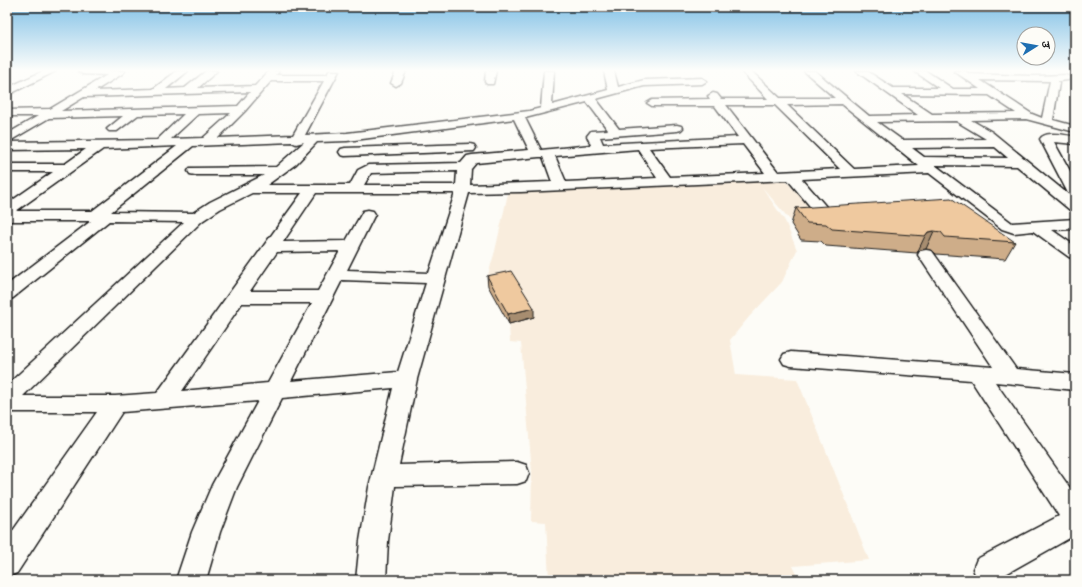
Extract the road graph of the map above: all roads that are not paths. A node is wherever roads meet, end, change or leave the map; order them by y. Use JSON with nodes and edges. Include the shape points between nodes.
{"nodes":[{"id":1,"x":75,"y":98,"type":"edge"},
{"id":2,"x":251,"y":98,"type":"edge"},
{"id":3,"x":319,"y":98,"type":"edge"},
{"id":4,"x":547,"y":98,"type":"edge"},
{"id":5,"x":588,"y":98,"type":"edge"},
{"id":6,"x":589,"y":98,"type":"edge"},
{"id":7,"x":649,"y":98,"type":"edge"},
{"id":8,"x":714,"y":98,"type":"edge"},
{"id":9,"x":775,"y":98,"type":"edge"},
{"id":10,"x":843,"y":98,"type":"edge"},
{"id":11,"x":902,"y":98,"type":"edge"},
{"id":12,"x":1001,"y":98,"type":"edge"},
{"id":13,"x":1051,"y":98,"type":"edge"},
{"id":14,"x":846,"y":101,"type":"junction"},
{"id":15,"x":717,"y":102,"type":"junction"},
{"id":16,"x":779,"y":102,"type":"junction"},
{"id":17,"x":652,"y":103,"type":"junction"},
{"id":18,"x":241,"y":109,"type":"junction"},
{"id":19,"x":195,"y":110,"type":"junction"},
{"id":20,"x":546,"y":110,"type":"junction"},
{"id":21,"x":136,"y":112,"type":"junction"},
{"id":22,"x":7,"y":113,"type":"edge"},
{"id":23,"x":49,"y":114,"type":"junction"},
{"id":24,"x":518,"y":116,"type":"junction"},
{"id":25,"x":1028,"y":116,"type":"junction"},
{"id":26,"x":958,"y":117,"type":"junction"},
{"id":27,"x":930,"y":118,"type":"junction"},
{"id":28,"x":866,"y":119,"type":"junction"},
{"id":29,"x":1047,"y":122,"type":"junction"},
{"id":30,"x":464,"y":123,"type":"junction"},
{"id":31,"x":677,"y":128,"type":"junction"},
{"id":32,"x":113,"y":129,"type":"dead end"},
{"id":33,"x":1075,"y":129,"type":"edge"},
{"id":34,"x":616,"y":132,"type":"junction"},
{"id":35,"x":313,"y":139,"type":"junction"},
{"id":36,"x":296,"y":140,"type":"junction"},
{"id":37,"x":748,"y":140,"type":"junction"},
{"id":38,"x":1075,"y":140,"type":"edge"},
{"id":39,"x":190,"y":142,"type":"junction"},
{"id":40,"x":206,"y":142,"type":"junction"},
{"id":41,"x":690,"y":142,"type":"junction"},
{"id":42,"x":160,"y":143,"type":"junction"},
{"id":43,"x":998,"y":143,"type":"junction"},
{"id":44,"x":900,"y":144,"type":"junction"},
{"id":45,"x":9,"y":145,"type":"edge"},
{"id":46,"x":100,"y":145,"type":"junction"},
{"id":47,"x":641,"y":145,"type":"junction"},
{"id":48,"x":600,"y":149,"type":"junction"},
{"id":49,"x":345,"y":152,"type":"dead end"},
{"id":50,"x":543,"y":153,"type":"junction"},
{"id":51,"x":469,"y":158,"type":"junction"},
{"id":52,"x":1021,"y":162,"type":"junction"},
{"id":53,"x":926,"y":165,"type":"junction"},
{"id":54,"x":7,"y":168,"type":"edge"},
{"id":55,"x":68,"y":168,"type":"junction"},
{"id":56,"x":195,"y":171,"type":"dead end"},
{"id":57,"x":279,"y":171,"type":"junction"},
{"id":58,"x":850,"y":172,"type":"junction"},
{"id":59,"x":791,"y":175,"type":"junction"},
{"id":60,"x":774,"y":176,"type":"junction"},
{"id":61,"x":666,"y":180,"type":"junction"},
{"id":62,"x":560,"y":185,"type":"junction"},
{"id":63,"x":314,"y":188,"type":"junction"},
{"id":64,"x":248,"y":189,"type":"junction"},
{"id":65,"x":355,"y":189,"type":"junction"},
{"id":66,"x":463,"y":189,"type":"junction"},
{"id":67,"x":1075,"y":193,"type":"edge"},
{"id":68,"x":979,"y":205,"type":"junction"},
{"id":69,"x":956,"y":207,"type":"edge"},
{"id":70,"x":1075,"y":207,"type":"edge"},
{"id":71,"x":7,"y":211,"type":"edge"},
{"id":72,"x":368,"y":214,"type":"dead end"},
{"id":73,"x":852,"y":215,"type":"edge"},
{"id":74,"x":7,"y":216,"type":"edge"},
{"id":75,"x":101,"y":216,"type":"junction"},
{"id":76,"x":197,"y":218,"type":"junction"},
{"id":77,"x":1075,"y":224,"type":"edge"},
{"id":78,"x":1036,"y":226,"type":"junction"},
{"id":79,"x":351,"y":246,"type":"junction"},
{"id":80,"x":272,"y":247,"type":"junction"},
{"id":81,"x":1075,"y":254,"type":"edge"},
{"id":82,"x":926,"y":256,"type":"dead end"},
{"id":83,"x":336,"y":275,"type":"junction"},
{"id":84,"x":7,"y":276,"type":"edge"},
{"id":85,"x":30,"y":276,"type":"junction"},
{"id":86,"x":437,"y":278,"type":"junction"},
{"id":87,"x":7,"y":294,"type":"edge"},
{"id":88,"x":235,"y":297,"type":"junction"},
{"id":89,"x":325,"y":297,"type":"junction"},
{"id":90,"x":791,"y":359,"type":"dead end"},
{"id":91,"x":977,"y":373,"type":"junction"},
{"id":92,"x":1010,"y":376,"type":"junction"},
{"id":93,"x":406,"y":379,"type":"junction"},
{"id":94,"x":1075,"y":382,"type":"edge"},
{"id":95,"x":274,"y":392,"type":"junction"},
{"id":96,"x":7,"y":398,"type":"edge"},
{"id":97,"x":163,"y":401,"type":"junction"},
{"id":98,"x":7,"y":404,"type":"edge"},
{"id":99,"x":115,"y":404,"type":"junction"},
{"id":100,"x":517,"y":474,"type":"dead end"},
{"id":101,"x":385,"y":476,"type":"junction"},
{"id":102,"x":1075,"y":517,"type":"edge"},
{"id":103,"x":1075,"y":521,"type":"edge"},
{"id":104,"x":7,"y":563,"type":"edge"},
{"id":105,"x":987,"y":569,"type":"dead end"},
{"id":106,"x":191,"y":580,"type":"edge"},
{"id":107,"x":371,"y":580,"type":"edge"}],
"edges":[{"from":1,"to":23,"type":"street"},
{"from":2,"to":18,"type":"street"},
{"from":3,"to":36,"type":"street"},
{"from":4,"to":20,"type":"street"},
{"from":5,"to":20,"type":"street"},
{"from":6,"to":34,"type":"street"},
{"from":7,"to":17,"type":"street"},
{"from":8,"to":15,"type":"street"},
{"from":9,"to":16,"type":"street"},
{"from":10,"to":14,"type":"street"},
{"from":11,"to":27,"type":"street"},
{"from":12,"to":25,"type":"street"},
{"from":13,"to":29,"type":"street"},
{"from":14,"to":16,"type":"street"},
{"from":14,"to":28,"type":"street"},
{"from":15,"to":16,"type":"street"},
{"from":15,"to":17,"type":"street"},
{"from":15,"to":37,"type":"street"},
{"from":16,"to":58,"type":"street"},
{"from":17,"to":31,"type":"street"},
{"from":18,"to":19,"type":"street"},
{"from":18,"to":40,"type":"street"},
{"from":19,"to":21,"type":"street"},
{"from":19,"to":42,"type":"street"},
{"from":20,"to":24,"type":"street"},
{"from":21,"to":23,"type":"street"},
{"from":21,"to":32,"type":"street"},
{"from":22,"to":23,"type":"street"},
{"from":23,"to":45,"type":"street"},
{"from":24,"to":30,"type":"street"},
{"from":24,"to":50,"type":"street"},
{"from":25,"to":26,"type":"street"},
{"from":25,"to":29,"type":"street"},
{"from":26,"to":27,"type":"street"},
{"from":26,"to":43,"type":"street"},
{"from":27,"to":28,"type":"street"},
{"from":28,"to":44,"type":"street"},
{"from":29,"to":33,"type":"street"},
{"from":30,"to":35,"type":"street"},
{"from":30,"to":51,"type":"street"},
{"from":31,"to":34,"type":"street"},
{"from":31,"to":41,"type":"street"},
{"from":34,"to":48,"type":"street","via":[[593,135]]},
{"from":35,"to":36,"type":"street"},
{"from":35,"to":57,"type":"street","via":[[302,154]]},
{"from":36,"to":40,"type":"street"},
{"from":37,"to":41,"type":"street"},
{"from":37,"to":60,"type":"street"},
{"from":38,"to":67,"type":"street","via":[[1046,139]]},
{"from":39,"to":40,"type":"street"},
{"from":39,"to":42,"type":"street"},
{"from":39,"to":75,"type":"street"},
{"from":41,"to":47,"type":"street"},
{"from":42,"to":46,"type":"street"},
{"from":43,"to":44,"type":"street"},
{"from":43,"to":52,"type":"street"},
{"from":44,"to":53,"type":"street"},
{"from":45,"to":46,"type":"street"},
{"from":46,"to":55,"type":"street"},
{"from":47,"to":48,"type":"street"},
{"from":47,"to":61,"type":"street"},
{"from":48,"to":50,"type":"street"},
{"from":49,"to":51,"type":"street"},
{"from":50,"to":51,"type":"street"},
{"from":50,"to":62,"type":"street"},
{"from":51,"to":65,"type":"street","via":[[368,169],[363,173]]},
{"from":51,"to":66,"type":"street","via":[[463,175]]},
{"from":52,"to":53,"type":"street"},
{"from":52,"to":70,"type":"street"},
{"from":53,"to":58,"type":"street"},
{"from":53,"to":68,"type":"street"},
{"from":54,"to":55,"type":"street"},
{"from":55,"to":71,"type":"street"},
{"from":56,"to":57,"type":"street"},
{"from":57,"to":64,"type":"street"},
{"from":58,"to":59,"type":"street"},
{"from":59,"to":60,"type":"street"},
{"from":59,"to":73,"type":"street","via":[[824,214]]},
{"from":60,"to":61,"type":"street"},
{"from":61,"to":62,"type":"street"},
{"from":62,"to":66,"type":"street"},
{"from":63,"to":64,"type":"street"},
{"from":63,"to":65,"type":"street"},
{"from":63,"to":80,"type":"street"},
{"from":64,"to":76,"type":"street","via":[[218,203]]},
{"from":65,"to":66,"type":"street"},
{"from":66,"to":86,"type":"street"},
{"from":68,"to":69,"type":"street"},
{"from":68,"to":78,"type":"street","via":[[1010,227]]},
{"from":72,"to":79,"type":"street"},
{"from":74,"to":75,"type":"street"},
{"from":75,"to":76,"type":"street"},
{"from":75,"to":85,"type":"street"},
{"from":76,"to":96,"type":"street"},
{"from":77,"to":78,"type":"street"},
{"from":78,"to":81,"type":"street"},
{"from":79,"to":80,"type":"street"},
{"from":79,"to":83,"type":"street"},
{"from":80,"to":88,"type":"street"},
{"from":82,"to":92,"type":"street"},
{"from":83,"to":86,"type":"street"},
{"from":83,"to":89,"type":"street"},
{"from":84,"to":85,"type":"street"},
{"from":85,"to":87,"type":"street"},
{"from":86,"to":93,"type":"street"},
{"from":88,"to":89,"type":"street"},
{"from":88,"to":97,"type":"street"},
{"from":89,"to":95,"type":"street"},
{"from":90,"to":91,"type":"street"},
{"from":91,"to":92,"type":"street"},
{"from":91,"to":102,"type":"street"},
{"from":92,"to":94,"type":"street"},
{"from":93,"to":95,"type":"street"},
{"from":93,"to":101,"type":"street"},
{"from":95,"to":97,"type":"street"},
{"from":95,"to":106,"type":"street","via":[[216,505]]},
{"from":97,"to":99,"type":"street"},
{"from":98,"to":99,"type":"street"},
{"from":99,"to":104,"type":"street"},
{"from":100,"to":101,"type":"street"},
{"from":101,"to":107,"type":"street","via":[[374,541]]},
{"from":103,"to":105,"type":"street"}]}
